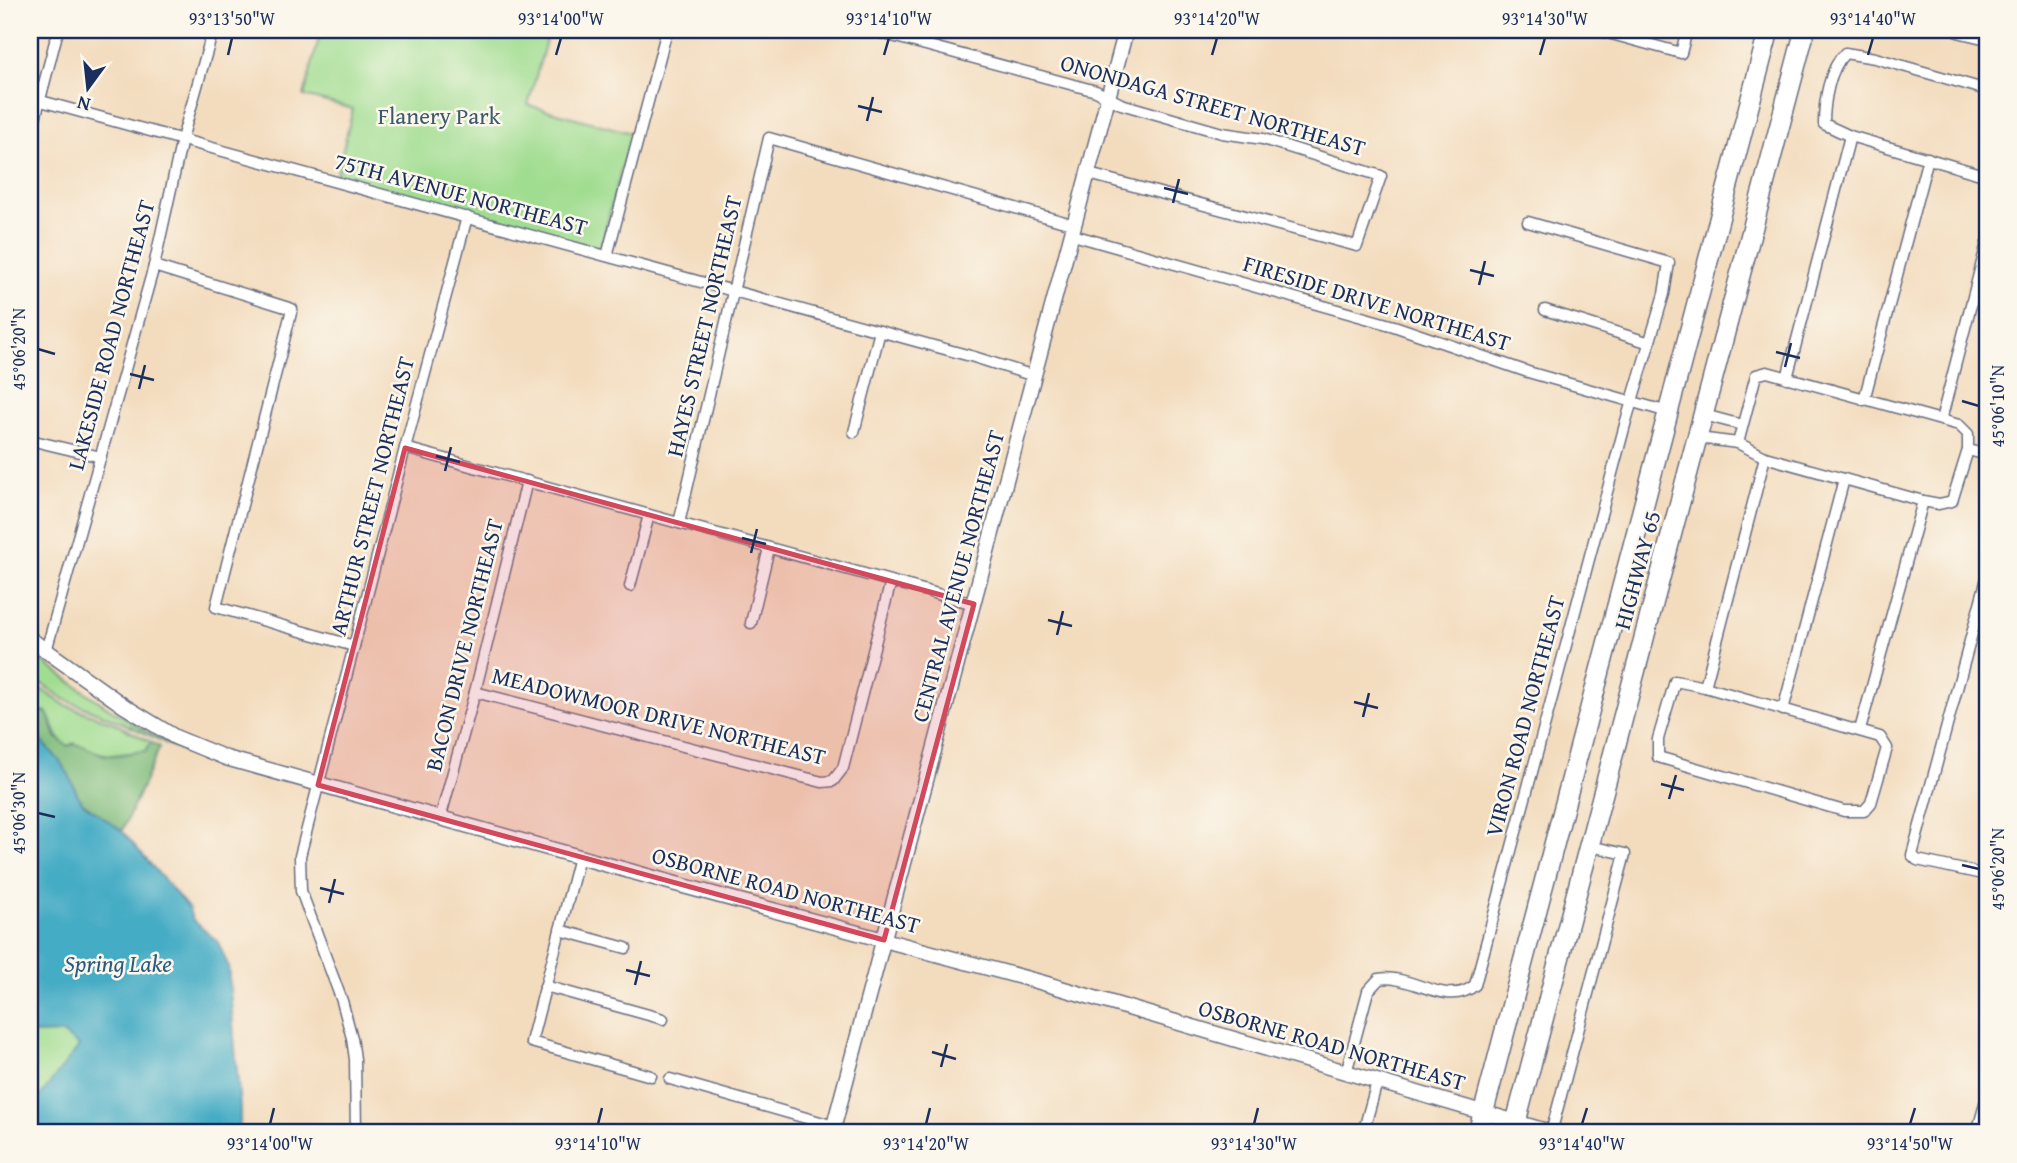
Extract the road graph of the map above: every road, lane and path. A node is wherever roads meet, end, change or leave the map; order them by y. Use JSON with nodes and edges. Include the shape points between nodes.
{"nodes":[{"id":1,"x":58,"y":30,"type":"edge"},
{"id":2,"x":213,"y":30,"type":"edge"},
{"id":3,"x":667,"y":30,"type":"edge"},
{"id":4,"x":870,"y":30,"type":"edge"},
{"id":5,"x":1126,"y":30,"type":"edge"},
{"id":6,"x":1597,"y":30,"type":"edge"},
{"id":7,"x":1687,"y":30,"type":"edge"},
{"id":8,"x":1769,"y":30,"type":"edge"},
{"id":9,"x":1805,"y":30,"type":"edge"},
{"id":10,"x":1958,"y":30,"type":"edge"},
{"id":11,"x":1987,"y":37,"type":"edge"},
{"id":12,"x":1987,"y":90,"type":"edge"},
{"id":13,"x":1108,"y":97,"type":"junction"},
{"id":14,"x":35,"y":99,"type":"edge"},
{"id":15,"x":1850,"y":136,"type":"junction"},
{"id":16,"x":30,"y":138,"type":"edge"},
{"id":17,"x":769,"y":138,"type":"joint"},
{"id":18,"x":182,"y":139,"type":"junction"},
{"id":19,"x":1928,"y":158,"type":"junction"},
{"id":20,"x":1088,"y":174,"type":"junction"},
{"id":21,"x":1987,"y":176,"type":"edge"},
{"id":22,"x":467,"y":217,"type":"junction"},
{"id":23,"x":1528,"y":222,"type":"dead end"},
{"id":24,"x":1074,"y":230,"type":"junction"},
{"id":25,"x":1987,"y":243,"type":"edge"},
{"id":26,"x":607,"y":256,"type":"junction"},
{"id":27,"x":154,"y":266,"type":"junction"},
{"id":28,"x":734,"y":291,"type":"junction"},
{"id":29,"x":1545,"y":310,"type":"dead end"},
{"id":30,"x":880,"y":331,"type":"junction"},
{"id":31,"x":1650,"y":343,"type":"junction"},
{"id":32,"x":1034,"y":376,"type":"junction"},
{"id":33,"x":1787,"y":377,"type":"junction"},
{"id":34,"x":1864,"y":400,"type":"junction"},
{"id":35,"x":1631,"y":402,"type":"junction"},
{"id":36,"x":1668,"y":412,"type":"junction"},
{"id":37,"x":1704,"y":415,"type":"junction"},
{"id":38,"x":1941,"y":420,"type":"junction"},
{"id":39,"x":1742,"y":425,"type":"junction"},
{"id":40,"x":854,"y":432,"type":"dead end"},
{"id":41,"x":1698,"y":438,"type":"junction"},
{"id":42,"x":30,"y":440,"type":"edge"},
{"id":43,"x":1738,"y":443,"type":"junction"},
{"id":44,"x":405,"y":448,"type":"junction"},
{"id":45,"x":1968,"y":450,"type":"junction"},
{"id":46,"x":1987,"y":456,"type":"edge"},
{"id":47,"x":101,"y":457,"type":"junction"},
{"id":48,"x":1765,"y":457,"type":"junction"},
{"id":49,"x":1843,"y":479,"type":"junction"},
{"id":50,"x":527,"y":481,"type":"junction"},
{"id":51,"x":1923,"y":501,"type":"junction"},
{"id":52,"x":649,"y":515,"type":"junction"},
{"id":53,"x":679,"y":523,"type":"junction"},
{"id":54,"x":769,"y":548,"type":"junction"},
{"id":55,"x":1987,"y":578,"type":"edge"},
{"id":56,"x":891,"y":581,"type":"junction"},
{"id":57,"x":630,"y":586,"type":"dead end"},
{"id":58,"x":974,"y":604,"type":"junction"},
{"id":59,"x":751,"y":623,"type":"dead end"},
{"id":60,"x":30,"y":639,"type":"edge"},
{"id":61,"x":354,"y":646,"type":"junction"},
{"id":62,"x":46,"y":651,"type":"junction"},
{"id":63,"x":1705,"y":687,"type":"junction"},
{"id":64,"x":475,"y":692,"type":"junction"},
{"id":65,"x":1783,"y":710,"type":"junction"},
{"id":66,"x":1860,"y":730,"type":"junction"},
{"id":67,"x":318,"y":785,"type":"junction"},
{"id":68,"x":440,"y":819,"type":"junction"},
{"id":69,"x":1590,"y":846,"type":"junction"},
{"id":70,"x":579,"y":857,"type":"junction"},
{"id":71,"x":1987,"y":859,"type":"edge"},
{"id":72,"x":1985,"y":875,"type":"edge"},
{"id":73,"x":560,"y":930,"type":"junction"},
{"id":74,"x":884,"y":940,"type":"junction"},
{"id":75,"x":626,"y":948,"type":"dead end"},
{"id":76,"x":545,"y":986,"type":"junction"},
{"id":77,"x":663,"y":1018,"type":"dead end"},
{"id":78,"x":1346,"y":1073,"type":"junction"},
{"id":79,"x":650,"y":1076,"type":"dead end"},
{"id":80,"x":670,"y":1079,"type":"dead end"},
{"id":81,"x":1377,"y":1082,"type":"junction"},
{"id":82,"x":1987,"y":1104,"type":"edge"},
{"id":83,"x":1483,"y":1114,"type":"junction"},
{"id":84,"x":1514,"y":1128,"type":"edge"},
{"id":85,"x":833,"y":1129,"type":"edge"},
{"id":86,"x":356,"y":1133,"type":"edge"},
{"id":87,"x":1363,"y":1133,"type":"edge"},
{"id":88,"x":1478,"y":1133,"type":"edge"},
{"id":89,"x":1552,"y":1133,"type":"edge"},
{"id":90,"x":1979,"y":1133,"type":"edge"}],
"edges":[{"from":1,"to":14,"type":"street"},
{"from":2,"to":18,"type":"street","name":"LAKESIDE ROAD NORTHEAST"},
{"from":3,"to":26,"type":"street"},
{"from":4,"to":13,"type":"street","name":"ONONDAGA STREET NORTHEAST"},
{"from":5,"to":13,"type":"street","name":"CENTRAL AVENUE NORTHEAST"},
{"from":6,"to":7,"type":"street","via":[[1681,53]]},
{"from":8,"to":36,"type":"highway","name":"HIGHWAY 65"},
{"from":9,"to":37,"type":"highway","name":"HIGHWAY 65"},
{"from":10,"to":11,"type":"street"},
{"from":12,"to":15,"type":"street","via":[[1845,53],[1837,62],[1824,124]]},
{"from":13,"to":20,"type":"street","name":"CENTRAL AVENUE NORTHEAST"},
{"from":13,"to":20,"type":"street","name":"ONONDAGA STREET NORTHEAST","via":[[1381,176],[1357,246]]},
{"from":14,"to":16,"type":"street"},
{"from":14,"to":18,"type":"street","name":"75TH AVENUE NORTHEAST"},
{"from":15,"to":19,"type":"street"},
{"from":15,"to":33,"type":"street"},
{"from":17,"to":24,"type":"street","name":"FIRESIDE DRIVE NORTHEAST"},
{"from":17,"to":28,"type":"street","name":"HAYES STREET NORTHEAST"},
{"from":18,"to":22,"type":"street","name":"75TH AVENUE NORTHEAST"},
{"from":18,"to":27,"type":"street","name":"LAKESIDE ROAD NORTHEAST"},
{"from":19,"to":21,"type":"street"},
{"from":19,"to":34,"type":"street"},
{"from":20,"to":24,"type":"street","name":"CENTRAL AVENUE NORTHEAST"},
{"from":22,"to":26,"type":"street","name":"75TH AVENUE NORTHEAST"},
{"from":22,"to":44,"type":"street","name":"ARTHUR STREET NORTHEAST"},
{"from":23,"to":31,"type":"street","name":"VIRON ROAD NORTHEAST","via":[[1669,263]]},
{"from":24,"to":32,"type":"street","name":"CENTRAL AVENUE NORTHEAST"},
{"from":24,"to":35,"type":"street","name":"FIRESIDE DRIVE NORTHEAST"},
{"from":25,"to":38,"type":"street"},
{"from":26,"to":28,"type":"street","name":"75TH AVENUE NORTHEAST"},
{"from":27,"to":47,"type":"street","name":"LAKESIDE ROAD NORTHEAST"},
{"from":27,"to":61,"type":"street","via":[[292,309],[216,607]]},
{"from":28,"to":30,"type":"street","name":"75TH AVENUE NORTHEAST"},
{"from":28,"to":53,"type":"street","name":"HAYES STREET NORTHEAST"},
{"from":29,"to":31,"type":"street"},
{"from":30,"to":32,"type":"street","name":"75TH AVENUE NORTHEAST"},
{"from":30,"to":40,"type":"street"},
{"from":31,"to":35,"type":"street","name":"VIRON ROAD NORTHEAST"},
{"from":32,"to":58,"type":"street","name":"CENTRAL AVENUE NORTHEAST"},
{"from":33,"to":34,"type":"street"},
{"from":33,"to":39,"type":"street","via":[[1767,372],[1756,376]]},
{"from":34,"to":38,"type":"street"},
{"from":35,"to":36,"type":"street","name":"FIRESIDE DRIVE NORTHEAST"},
{"from":35,"to":78,"type":"street","name":"VIRON ROAD NORTHEAST","via":[[1475,985],[1459,994],[1393,978],[1379,979],[1368,991]]},
{"from":36,"to":83,"type":"highway","name":"HIGHWAY 65"},
{"from":37,"to":39,"type":"street"},
{"from":37,"to":41,"type":"highway","name":"HIGHWAY 65"},
{"from":38,"to":45,"type":"street","via":[[1959,425],[1968,434]]},
{"from":39,"to":43,"type":"street"},
{"from":41,"to":43,"type":"street"},
{"from":41,"to":69,"type":"highway","name":"HIGHWAY 65"},
{"from":42,"to":47,"type":"street"},
{"from":43,"to":48,"type":"street"},
{"from":44,"to":50,"type":"street"},
{"from":44,"to":61,"type":"street","name":"ARTHUR STREET NORTHEAST"},
{"from":45,"to":46,"type":"street"},
{"from":45,"to":51,"type":"street","via":[[1952,501]]},
{"from":47,"to":62,"type":"street","name":"LAKESIDE ROAD NORTHEAST"},
{"from":48,"to":49,"type":"street"},
{"from":48,"to":63,"type":"street"},
{"from":49,"to":51,"type":"street"},
{"from":49,"to":65,"type":"street"},
{"from":50,"to":52,"type":"street"},
{"from":50,"to":64,"type":"street","name":"BACON DRIVE NORTHEAST"},
{"from":51,"to":66,"type":"street"},
{"from":52,"to":53,"type":"street"},
{"from":52,"to":57,"type":"street"},
{"from":53,"to":54,"type":"street"},
{"from":54,"to":56,"type":"street"},
{"from":54,"to":59,"type":"street"},
{"from":55,"to":72,"type":"street","via":[[1912,855],[1917,860]]},
{"from":56,"to":58,"type":"street"},
{"from":56,"to":64,"type":"street","name":"MEADOWMOOR DRIVE NORTHEAST","via":[[843,768],[833,781],[822,782]]},
{"from":58,"to":74,"type":"street","name":"CENTRAL AVENUE NORTHEAST"},
{"from":60,"to":62,"type":"street","name":"OSBORNE ROAD NORTHEAST"},
{"from":61,"to":67,"type":"street","name":"ARTHUR STREET NORTHEAST"},
{"from":62,"to":67,"type":"street","name":"OSBORNE ROAD NORTHEAST","via":[[175,737],[226,758]]},
{"from":63,"to":65,"type":"street"},
{"from":63,"to":66,"type":"street","via":[[1675,681],[1658,739],[1658,757],[1844,811],[1864,811],[1871,803],[1886,748],[1880,737]]},
{"from":64,"to":68,"type":"street","name":"BACON DRIVE NORTHEAST"},
{"from":65,"to":66,"type":"street"},
{"from":67,"to":68,"type":"street","name":"OSBORNE ROAD NORTHEAST"},
{"from":67,"to":86,"type":"street","name":"ARTHUR STREET NORTHEAST","via":[[300,856],[301,891],[352,1038]]},
{"from":68,"to":70,"type":"street","name":"OSBORNE ROAD NORTHEAST"},
{"from":69,"to":84,"type":"highway","name":"HIGHWAY 65"},
{"from":69,"to":89,"type":"street","via":[[1625,854]]},
{"from":70,"to":73,"type":"street"},
{"from":70,"to":74,"type":"street","name":"OSBORNE ROAD NORTHEAST"},
{"from":71,"to":72,"type":"street"},
{"from":73,"to":75,"type":"street"},
{"from":73,"to":76,"type":"street"},
{"from":74,"to":78,"type":"street","name":"OSBORNE ROAD NORTHEAST"},
{"from":74,"to":85,"type":"street","name":"CENTRAL AVENUE NORTHEAST"},
{"from":76,"to":77,"type":"street"},
{"from":76,"to":79,"type":"street","via":[[531,1042]]},
{"from":78,"to":81,"type":"street","name":"OSBORNE ROAD NORTHEAST"},
{"from":80,"to":85,"type":"street"},
{"from":81,"to":83,"type":"street","name":"OSBORNE ROAD NORTHEAST"},
{"from":81,"to":87,"type":"street"},
{"from":82,"to":90,"type":"street"},
{"from":83,"to":84,"type":"street","name":"OSBORNE ROAD NORTHEAST"},
{"from":83,"to":88,"type":"highway","name":"HIGHWAY 65"},
{"from":84,"to":89,"type":"street","name":"OSBORNE ROAD NORTHEAST"}]}
